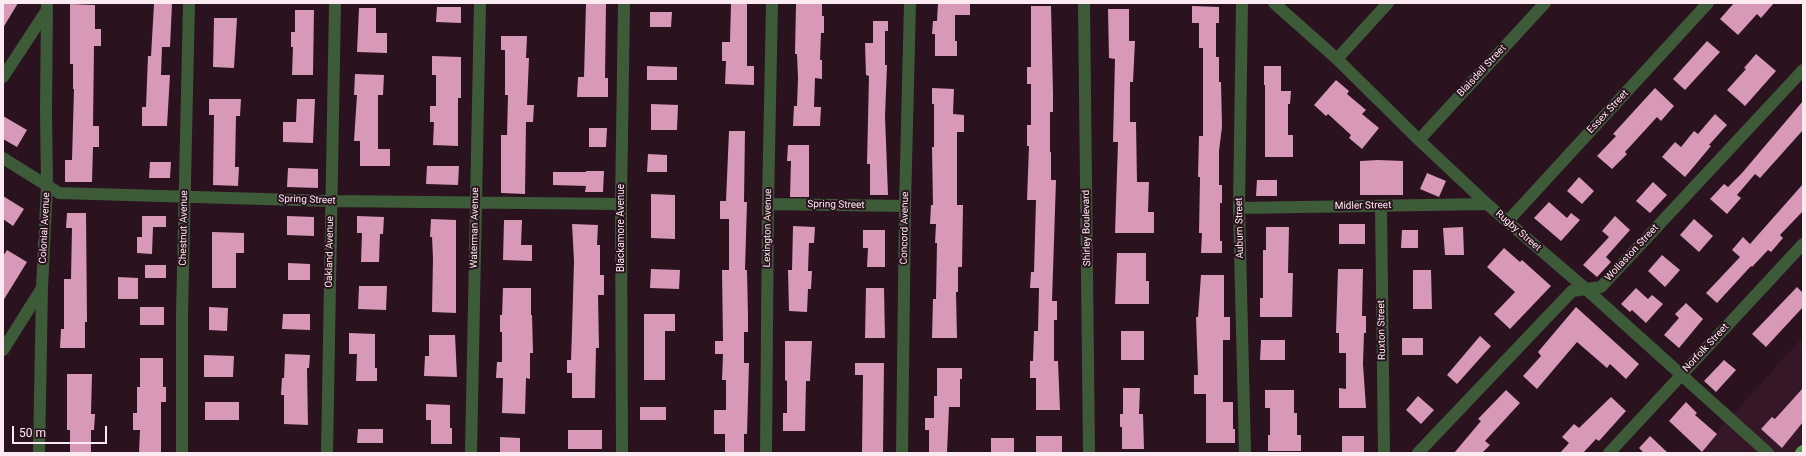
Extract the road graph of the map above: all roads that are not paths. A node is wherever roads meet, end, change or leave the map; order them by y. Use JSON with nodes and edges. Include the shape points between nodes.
{"nodes":[{"id":1,"x":189,"y":3,"type":"edge"},
{"id":2,"x":335,"y":3,"type":"edge"},
{"id":3,"x":480,"y":3,"type":"edge"},
{"id":4,"x":624,"y":3,"type":"edge"},
{"id":5,"x":772,"y":3,"type":"edge"},
{"id":6,"x":910,"y":3,"type":"edge"},
{"id":7,"x":1084,"y":3,"type":"edge"},
{"id":8,"x":1242,"y":3,"type":"edge"},
{"id":9,"x":1274,"y":3,"type":"edge"},
{"id":10,"x":1388,"y":3,"type":"edge"},
{"id":11,"x":1546,"y":3,"type":"edge"},
{"id":12,"x":1708,"y":3,"type":"edge"},
{"id":13,"x":47,"y":7,"type":"edge"},
{"id":14,"x":1337,"y":59,"type":"junction"},
{"id":15,"x":1803,"y":70,"type":"edge"},
{"id":16,"x":3,"y":77,"type":"edge"},
{"id":17,"x":1419,"y":140,"type":"junction"},
{"id":18,"x":3,"y":158,"type":"edge"},
{"id":19,"x":47,"y":185,"type":"junction"},
{"id":20,"x":185,"y":197,"type":"junction"},
{"id":21,"x":331,"y":201,"type":"junction"},
{"id":22,"x":476,"y":203,"type":"junction"},
{"id":23,"x":621,"y":204,"type":"junction"},
{"id":24,"x":768,"y":204,"type":"junction"},
{"id":25,"x":1487,"y":204,"type":"junction"},
{"id":26,"x":905,"y":206,"type":"junction"},
{"id":27,"x":1381,"y":206,"type":"junction"},
{"id":28,"x":1239,"y":208,"type":"junction"},
{"id":29,"x":1507,"y":222,"type":"junction"},
{"id":30,"x":1803,"y":244,"type":"edge"},
{"id":31,"x":42,"y":288,"type":"junction"},
{"id":32,"x":1586,"y":289,"type":"junction"},
{"id":33,"x":3,"y":350,"type":"edge"},
{"id":34,"x":1681,"y":375,"type":"junction"},
{"id":35,"x":39,"y":453,"type":"edge"},
{"id":36,"x":182,"y":453,"type":"edge"},
{"id":37,"x":327,"y":453,"type":"edge"},
{"id":38,"x":471,"y":453,"type":"edge"},
{"id":39,"x":622,"y":453,"type":"edge"},
{"id":40,"x":766,"y":453,"type":"edge"},
{"id":41,"x":902,"y":453,"type":"edge"},
{"id":42,"x":1089,"y":453,"type":"edge"},
{"id":43,"x":1245,"y":453,"type":"edge"},
{"id":44,"x":1384,"y":453,"type":"edge"},
{"id":45,"x":1418,"y":453,"type":"edge"},
{"id":46,"x":1609,"y":453,"type":"edge"},
{"id":47,"x":1768,"y":453,"type":"edge"}],
"edges":[{"from":1,"to":20,"type":"street","name":"Chestnut Avenue"},
{"from":2,"to":21,"type":"street","name":"Oakland Avenue"},
{"from":3,"to":22,"type":"street","name":"Waterman Avenue"},
{"from":4,"to":23,"type":"street","name":"Blackamore Avenue"},
{"from":5,"to":24,"type":"street","name":"Lexington Avenue"},
{"from":6,"to":26,"type":"street","name":"Concord Avenue"},
{"from":7,"to":42,"type":"street","name":"Shirley Boulevard"},
{"from":8,"to":28,"type":"street","name":"Auburn Street"},
{"from":9,"to":14,"type":"street","name":"Rugby Street"},
{"from":10,"to":14,"type":"street"},
{"from":11,"to":17,"type":"street","name":"Blaisdell Street"},
{"from":12,"to":29,"type":"street","name":"Essex Street"},
{"from":13,"to":16,"type":"street"},
{"from":13,"to":19,"type":"street","name":"Colonial Avenue"},
{"from":14,"to":17,"type":"street","name":"Rugby Street"},
{"from":15,"to":32,"type":"street","name":"Wollaston Street","via":[[1601,287]]},
{"from":17,"to":25,"type":"street","name":"Rugby Street"},
{"from":18,"to":19,"type":"street","name":"Spring Street"},
{"from":19,"to":20,"type":"street","name":"Spring Street","via":[[59,193]]},
{"from":19,"to":31,"type":"street","name":"Colonial Avenue"},
{"from":20,"to":21,"type":"street","name":"Spring Street"},
{"from":20,"to":36,"type":"street","name":"Chestnut Avenue"},
{"from":21,"to":22,"type":"street","name":"Spring Street"},
{"from":21,"to":37,"type":"street","name":"Oakland Avenue"},
{"from":22,"to":23,"type":"street","name":"Spring Street"},
{"from":22,"to":38,"type":"street","name":"Waterman Avenue"},
{"from":23,"to":39,"type":"street","name":"Blackamore Avenue"},
{"from":24,"to":26,"type":"street","name":"Spring Street"},
{"from":24,"to":40,"type":"street","name":"Lexington Avenue"},
{"from":25,"to":27,"type":"street","name":"Midler Street"},
{"from":25,"to":29,"type":"street","name":"Rugby Street"},
{"from":26,"to":41,"type":"street","name":"Concord Avenue"},
{"from":27,"to":28,"type":"street","name":"Midler Street"},
{"from":27,"to":44,"type":"street","name":"Ruxton Street"},
{"from":28,"to":43,"type":"street","name":"Auburn Street"},
{"from":29,"to":32,"type":"street","name":"Rugby Street"},
{"from":30,"to":34,"type":"street","name":"Norfolk Street"},
{"from":31,"to":33,"type":"street"},
{"from":31,"to":35,"type":"street","name":"Colonial Avenue"},
{"from":32,"to":34,"type":"street","name":"Rugby Street"},
{"from":32,"to":45,"type":"street","name":"Wollaston Street","via":[[1572,291]]},
{"from":34,"to":46,"type":"street","name":"Norfolk Street"},
{"from":34,"to":47,"type":"street","name":"Rugby Street"}]}
